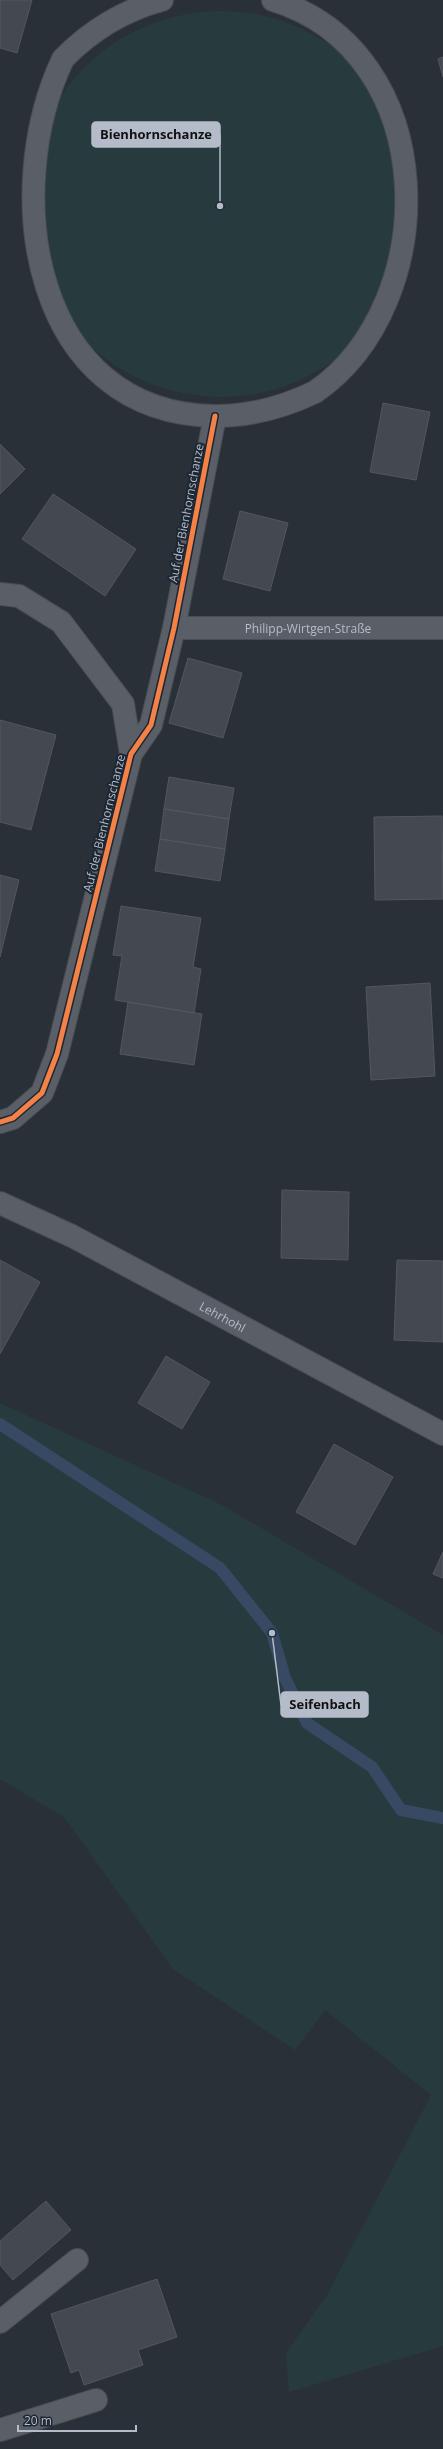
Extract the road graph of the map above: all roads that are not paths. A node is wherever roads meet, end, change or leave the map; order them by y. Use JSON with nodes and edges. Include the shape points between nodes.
{"nodes":[{"id":1,"x":162,"y":0,"type":"edge"},
{"id":2,"x":273,"y":0,"type":"edge"},
{"id":3,"x":21,"y":125,"type":"dead end"},
{"id":4,"x":416,"y":128,"type":"dead end"},
{"id":5,"x":408,"y":297,"type":"dead end"},
{"id":6,"x":38,"y":316,"type":"dead end"},
{"id":7,"x":215,"y":416,"type":"junction"},
{"id":8,"x":0,"y":594,"type":"edge"},
{"id":9,"x":174,"y":628,"type":"junction"},
{"id":10,"x":443,"y":628,"type":"edge"},
{"id":11,"x":131,"y":754,"type":"junction"},
{"id":12,"x":0,"y":1122,"type":"edge"},
{"id":13,"x":0,"y":1204,"type":"edge"},
{"id":14,"x":443,"y":1434,"type":"edge"},
{"id":15,"x":77,"y":2260,"type":"dead end"},
{"id":16,"x":0,"y":2322,"type":"edge"},
{"id":17,"x":96,"y":2400,"type":"dead end"},
{"id":18,"x":0,"y":2430,"type":"edge"}],
"edges":[{"from":1,"to":3,"type":"street","via":[[120,17],[79,44],[45,81]]},
{"from":2,"to":4,"type":"street","via":[[321,19],[362,49],[392,83]]},
{"from":5,"to":7,"type":"street","via":[[392,325],[376,345],[326,386],[303,398],[266,410]]},
{"from":6,"to":7,"type":"street","via":[[52,337],[74,360],[119,392],[166,409]]},
{"from":7,"to":9,"type":"street","name":"Auf der Bienhornschanze"},
{"from":8,"to":11,"type":"street","name":"Auf der Bienhornschanze","via":[[19,596],[61,622],[123,704]]},
{"from":9,"to":10,"type":"street","name":"Philipp-Wirtgen-Straße"},
{"from":9,"to":11,"type":"street","name":"Auf der Bienhornschanze","via":[[151,725]]},
{"from":11,"to":12,"type":"street","name":"Auf der Bienhornschanze","via":[[58,1054],[42,1094],[13,1118]]},
{"from":13,"to":14,"type":"street","name":"Lehrhohl","via":[[72,1236]]},
{"from":15,"to":16,"type":"street"},
{"from":17,"to":18,"type":"street"}]}
